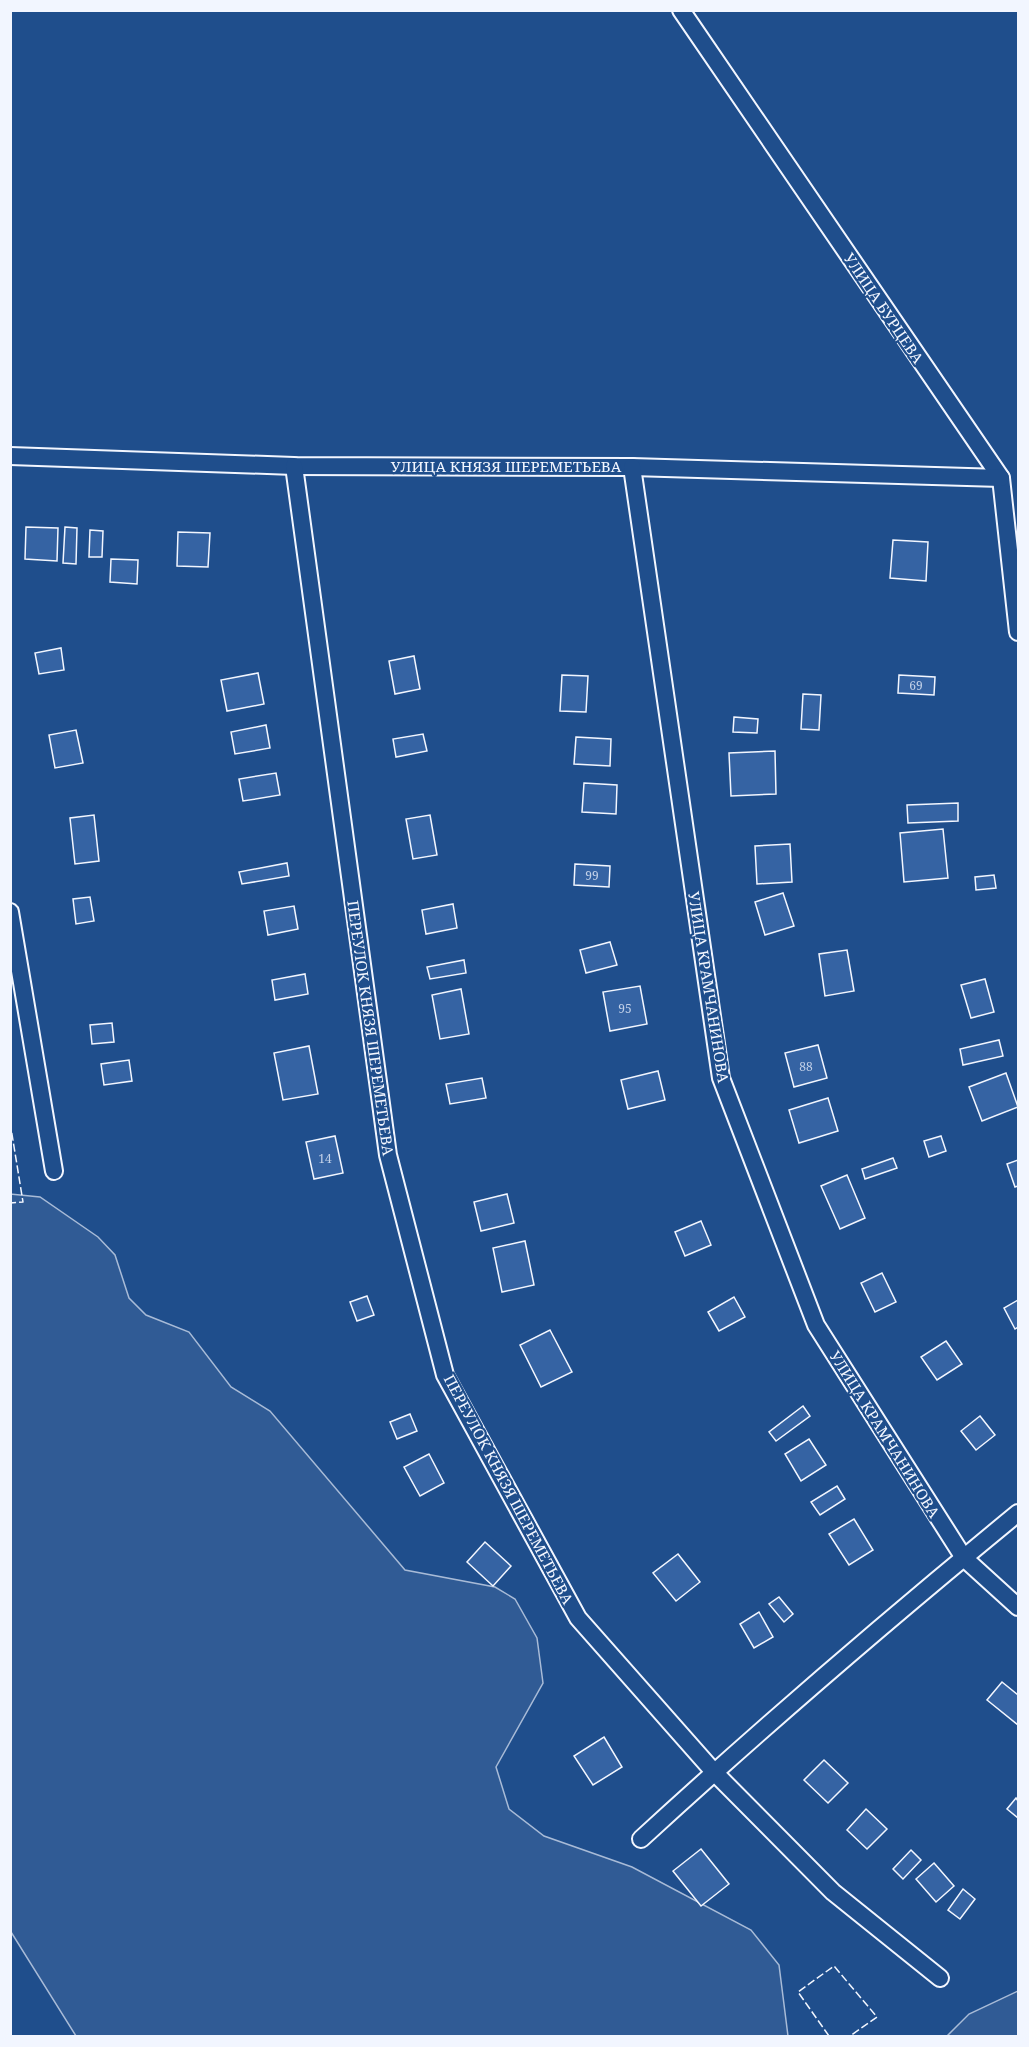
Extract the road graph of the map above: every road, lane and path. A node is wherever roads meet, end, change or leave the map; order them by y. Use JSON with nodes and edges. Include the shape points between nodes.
{"nodes":[{"id":1,"x":681,"y":10,"type":"edge"},
{"id":2,"x":10,"y":456,"type":"edge"},
{"id":3,"x":294,"y":466,"type":"junction"},
{"id":4,"x":632,"y":467,"type":"junction"},
{"id":5,"x":1001,"y":478,"type":"junction"},
{"id":6,"x":1018,"y":632,"type":"edge"},
{"id":7,"x":10,"y":912,"type":"edge"},
{"id":8,"x":54,"y":1171,"type":"dead end"},
{"id":9,"x":1018,"y":1513,"type":"edge"},
{"id":10,"x":964,"y":1558,"type":"junction"},
{"id":11,"x":1018,"y":1607,"type":"edge"},
{"id":12,"x":714,"y":1772,"type":"junction"},
{"id":13,"x":641,"y":1839,"type":"dead end"},
{"id":14,"x":940,"y":1978,"type":"dead end"}],
"edges":[{"from":1,"to":5,"type":"street","name":"УЛИЦА БУРЦЕВА"},
{"from":2,"to":3,"type":"street","name":"УЛИЦА КНЯЗЯ ШЕРЕМЕТЬЕВА"},
{"from":3,"to":4,"type":"street","name":"УЛИЦА КНЯЗЯ ШЕРЕМЕТЬЕВА"},
{"from":3,"to":12,"type":"street","name":"ПЕРЕУЛОК КНЯЗЯ ШЕРЕМЕТЬЕВА","via":[[388,1155],[446,1375],[578,1618]]},
{"from":4,"to":5,"type":"street","name":"УЛИЦА КНЯЗЯ ШЕРЕМЕТЬЕВА"},
{"from":4,"to":10,"type":"street","name":"УЛИЦА КРАМЧАНИНОВА","via":[[722,1078],[816,1325]]},
{"from":5,"to":6,"type":"street","name":"УЛИЦА БУРЦЕВА"},
{"from":7,"to":8,"type":"street"},
{"from":9,"to":10,"type":"street"},
{"from":10,"to":11,"type":"street","name":"УЛИЦА КРАМЧАНИНОВА"},
{"from":10,"to":12,"type":"street"},
{"from":12,"to":13,"type":"street"},
{"from":12,"to":14,"type":"street","name":"ПЕРЕУЛОК КНЯЗЯ ШЕРЕМЕТЬЕВА","via":[[833,1892]]}]}
